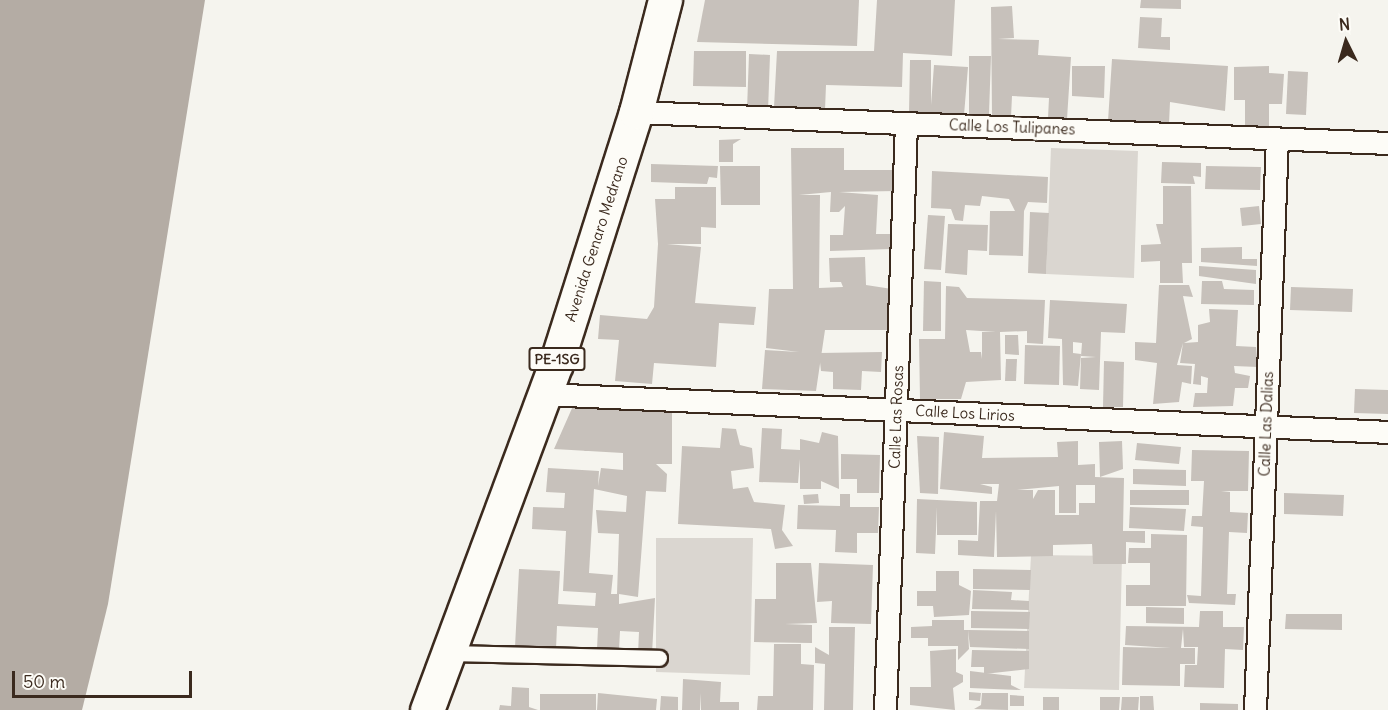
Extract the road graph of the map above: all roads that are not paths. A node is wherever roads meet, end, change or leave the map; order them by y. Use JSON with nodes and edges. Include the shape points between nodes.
{"nodes":[{"id":1,"x":665,"y":0,"type":"edge"},
{"id":2,"x":636,"y":112,"type":"junction"},
{"id":3,"x":906,"y":123,"type":"junction"},
{"id":4,"x":1277,"y":138,"type":"junction"},
{"id":5,"x":1388,"y":143,"type":"edge"},
{"id":6,"x":543,"y":394,"type":"junction"},
{"id":7,"x":896,"y":410,"type":"junction"},
{"id":8,"x":1266,"y":426,"type":"junction"},
{"id":9,"x":1388,"y":432,"type":"edge"},
{"id":10,"x":446,"y":652,"type":"junction"},
{"id":11,"x":658,"y":658,"type":"dead end"},
{"id":12,"x":427,"y":710,"type":"edge"},
{"id":13,"x":885,"y":710,"type":"edge"},
{"id":14,"x":1256,"y":710,"type":"edge"}],
"edges":[{"from":1,"to":2,"type":"main road","name":"Avenida Genaro Medrano","number":"PE-1SG"},
{"from":2,"to":3,"type":"street","name":"Calle Los Tulipanes"},
{"from":2,"to":6,"type":"main road","name":"Avenida Genaro Medrano","number":"PE-1SG"},
{"from":3,"to":4,"type":"street","name":"Calle Los Tulipanes"},
{"from":3,"to":7,"type":"street","name":"Calle Las Rosas"},
{"from":4,"to":5,"type":"street","name":"Calle Los Tulipanes"},
{"from":4,"to":8,"type":"street","name":"Calle Las Dalias"},
{"from":6,"to":7,"type":"street","name":"Calle Los Lirios"},
{"from":6,"to":10,"type":"main road","name":"Avenida Genaro Medrano","number":"PE-1SG"},
{"from":7,"to":8,"type":"street","name":"Calle Los Lirios"},
{"from":7,"to":13,"type":"street","name":"Calle Las Rosas"},
{"from":8,"to":9,"type":"street","name":"Calle Los Lirios"},
{"from":8,"to":14,"type":"street","name":"Calle Las Dalias"},
{"from":10,"to":11,"type":"street"},
{"from":10,"to":12,"type":"main road","name":"Avenida Genaro Medrano","number":"PE-1SG"}]}
